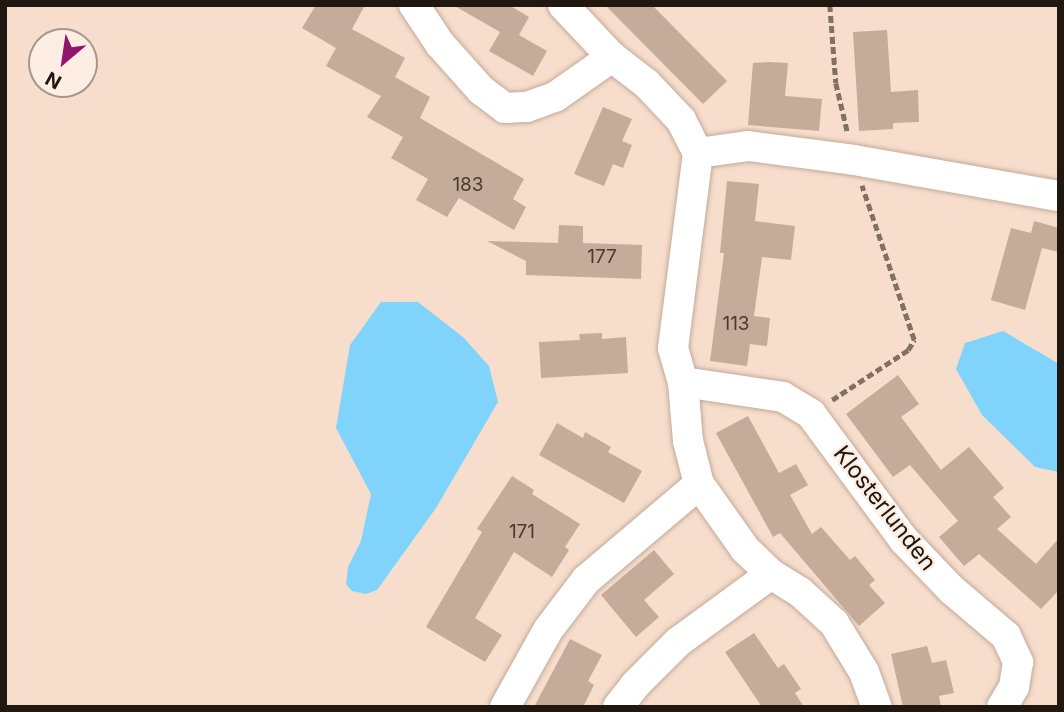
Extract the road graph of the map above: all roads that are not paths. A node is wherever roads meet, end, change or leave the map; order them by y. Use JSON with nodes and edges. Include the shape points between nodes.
{"nodes":[{"id":1,"x":414,"y":5,"type":"edge"},
{"id":2,"x":563,"y":5,"type":"edge"},
{"id":3,"x":612,"y":57,"type":"junction"},
{"id":4,"x":698,"y":153,"type":"junction"},
{"id":5,"x":1059,"y":196,"type":"edge"},
{"id":6,"x":682,"y":382,"type":"junction"},
{"id":7,"x":699,"y":484,"type":"junction"},
{"id":8,"x":771,"y":574,"type":"junction"},
{"id":9,"x":505,"y":707,"type":"edge"},
{"id":10,"x":618,"y":707,"type":"edge"},
{"id":11,"x":877,"y":707,"type":"edge"},
{"id":12,"x":1002,"y":707,"type":"edge"}],
"edges":[{"from":1,"to":3,"type":"street","via":[[481,90],[505,107],[527,107],[555,97]]},
{"from":2,"to":3,"type":"street"},
{"from":3,"to":4,"type":"street","via":[[681,120]]},
{"from":4,"to":5,"type":"street","via":[[748,145]]},
{"from":4,"to":6,"type":"street","via":[[673,348]]},
{"from":6,"to":7,"type":"street","via":[[688,441]]},
{"from":6,"to":12,"type":"street","name":"Klosterlunden","via":[[783,397],[811,414],[904,540],[951,590],[1006,636],[1018,662],[1014,687]]},
{"from":7,"to":8,"type":"street","via":[[746,549]]},
{"from":7,"to":9,"type":"street","via":[[586,580],[548,630]]},
{"from":8,"to":10,"type":"street","via":[[678,642]]},
{"from":8,"to":11,"type":"street","via":[[800,592],[834,623],[864,672]]}]}
